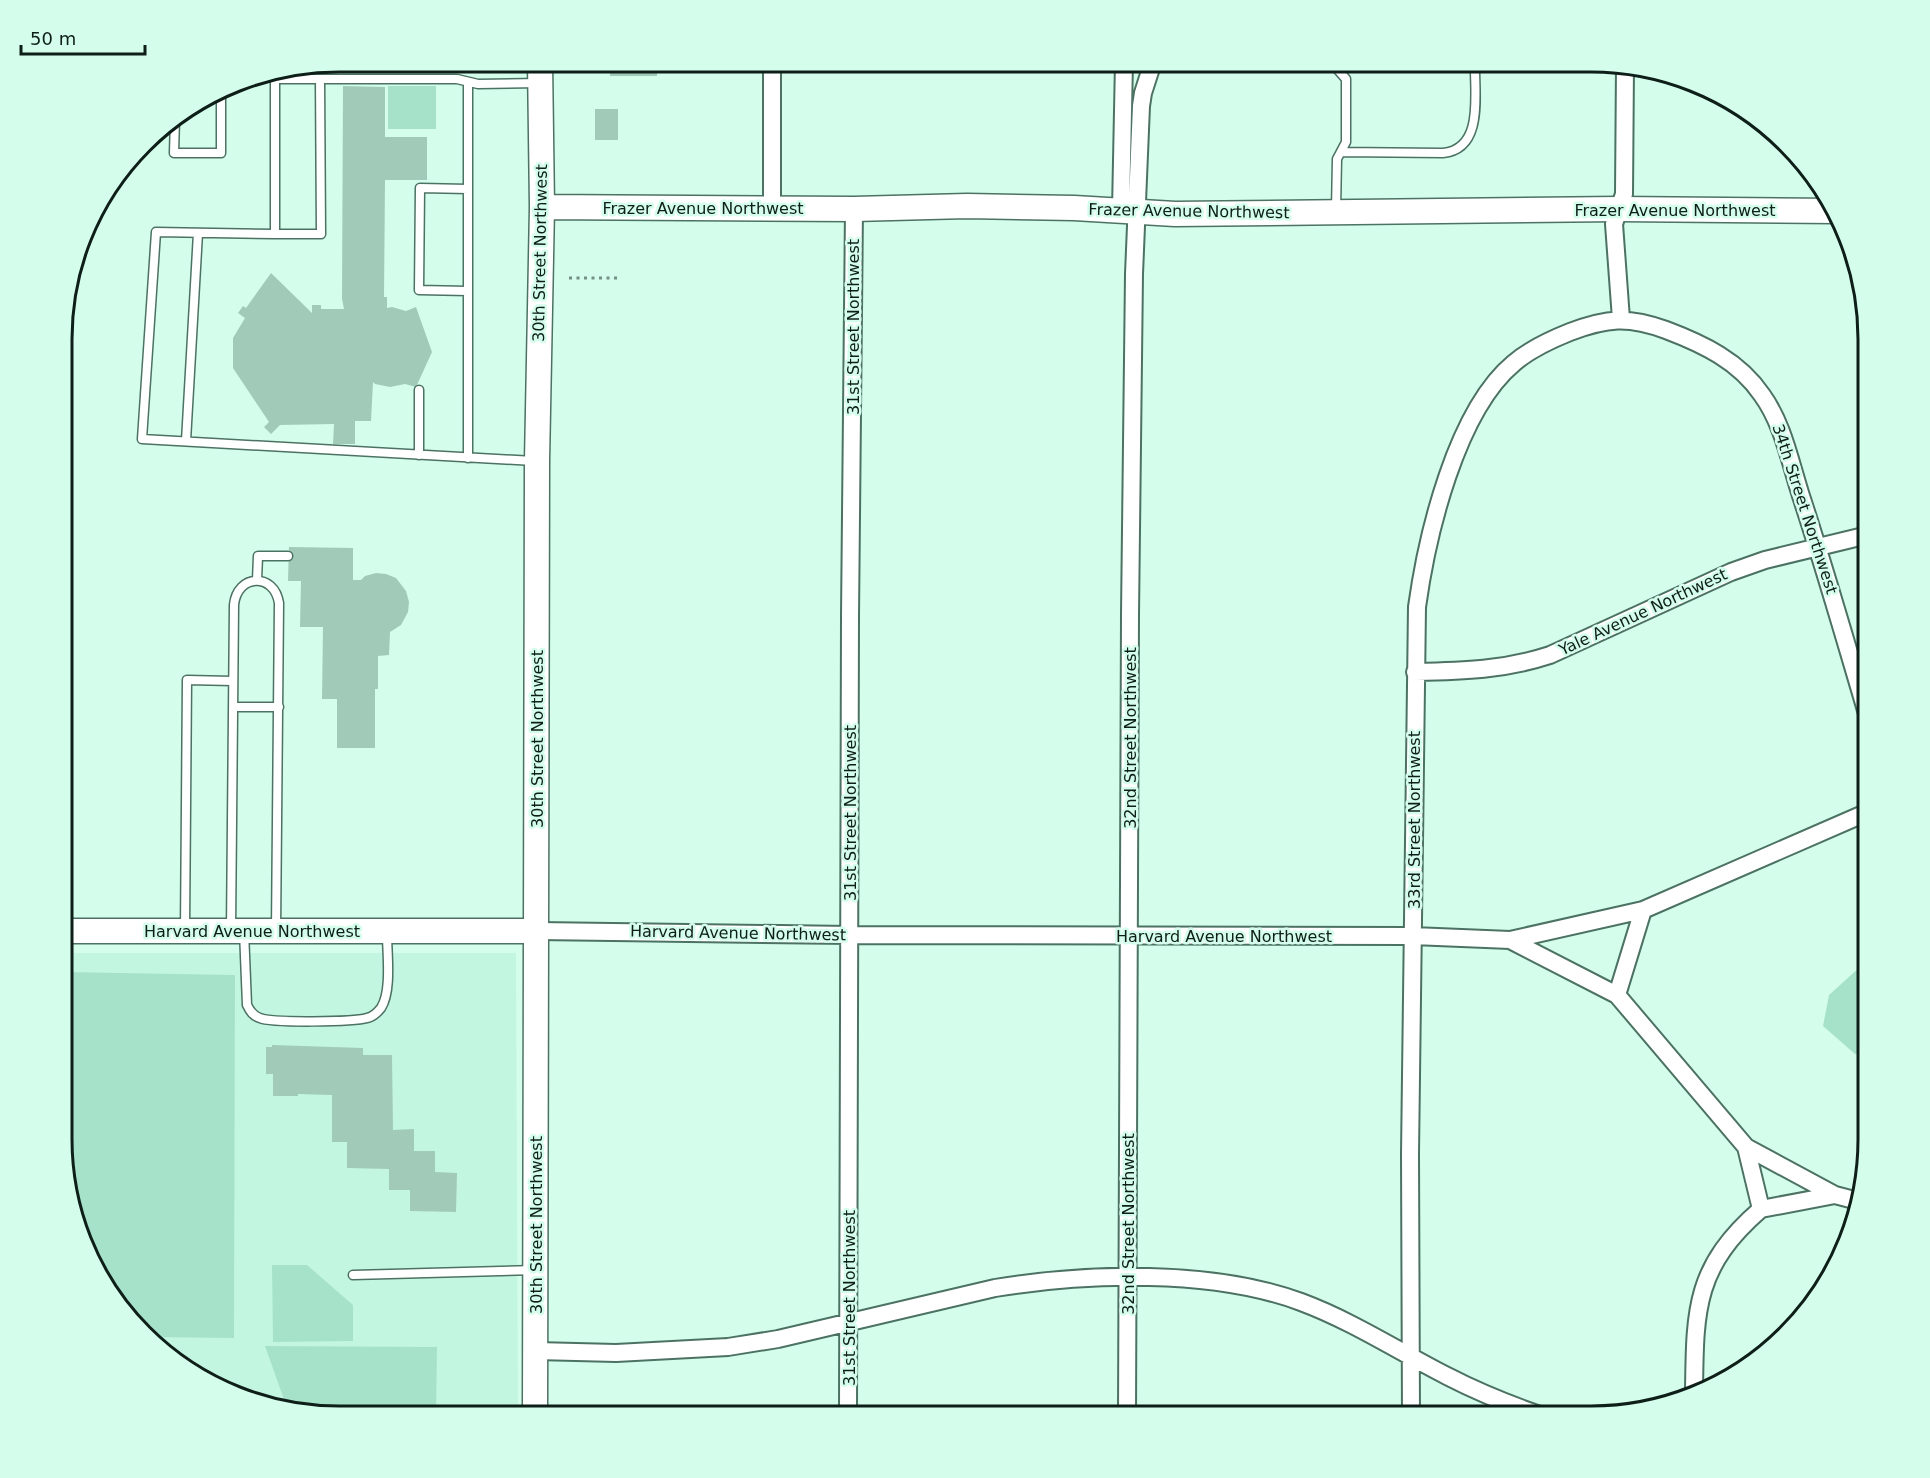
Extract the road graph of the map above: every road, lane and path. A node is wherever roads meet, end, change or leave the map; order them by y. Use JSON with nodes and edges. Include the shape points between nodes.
{"nodes":[{"id":1,"x":540,"y":72,"type":"edge"},
{"id":2,"x":772,"y":72,"type":"edge"},
{"id":3,"x":1124,"y":72,"type":"edge"},
{"id":4,"x":1150,"y":72,"type":"edge"},
{"id":5,"x":1339,"y":72,"type":"edge"},
{"id":6,"x":1475,"y":72,"type":"edge"},
{"id":7,"x":1625,"y":74,"type":"edge"},
{"id":8,"x":278,"y":79,"type":"edge"},
{"id":9,"x":320,"y":79,"type":"junction"},
{"id":10,"x":274,"y":80,"type":"edge"},
{"id":11,"x":468,"y":82,"type":"junction"},
{"id":12,"x":222,"y":100,"type":"edge"},
{"id":13,"x":175,"y":128,"type":"edge"},
{"id":14,"x":1341,"y":152,"type":"junction"},
{"id":15,"x":468,"y":189,"type":"junction"},
{"id":16,"x":542,"y":207,"type":"junction"},
{"id":17,"x":772,"y":208,"type":"junction"},
{"id":18,"x":854,"y":209,"type":"junction"},
{"id":19,"x":1619,"y":209,"type":"junction"},
{"id":20,"x":1129,"y":211,"type":"junction"},
{"id":21,"x":1825,"y":211,"type":"edge"},
{"id":22,"x":1336,"y":213,"type":"junction"},
{"id":23,"x":198,"y":233,"type":"junction"},
{"id":24,"x":275,"y":234,"type":"junction"},
{"id":25,"x":570,"y":278,"type":"dead end"},
{"id":26,"x":618,"y":278,"type":"dead end"},
{"id":27,"x":468,"y":291,"type":"junction"},
{"id":28,"x":1621,"y":319,"type":"junction"},
{"id":29,"x":419,"y":390,"type":"dead end"},
{"id":30,"x":186,"y":441,"type":"junction"},
{"id":31,"x":419,"y":455,"type":"junction"},
{"id":32,"x":468,"y":458,"type":"junction"},
{"id":33,"x":537,"y":461,"type":"junction"},
{"id":34,"x":1858,"y":537,"type":"edge"},
{"id":35,"x":1818,"y":546,"type":"junction"},
{"id":36,"x":288,"y":556,"type":"dead end"},
{"id":37,"x":257,"y":580,"type":"junction"},
{"id":38,"x":1415,"y":672,"type":"junction"},
{"id":39,"x":233,"y":681,"type":"junction"},
{"id":40,"x":1858,"y":683,"type":"edge"},
{"id":41,"x":233,"y":707,"type":"junction"},
{"id":42,"x":279,"y":707,"type":"junction"},
{"id":43,"x":1858,"y":816,"type":"edge"},
{"id":44,"x":1642,"y":910,"type":"junction"},
{"id":45,"x":72,"y":931,"type":"edge"},
{"id":46,"x":185,"y":931,"type":"junction"},
{"id":47,"x":238,"y":931,"type":"junction"},
{"id":48,"x":276,"y":931,"type":"junction"},
{"id":49,"x":387,"y":931,"type":"junction"},
{"id":50,"x":537,"y":931,"type":"junction"},
{"id":51,"x":850,"y":935,"type":"junction"},
{"id":52,"x":1129,"y":936,"type":"junction"},
{"id":53,"x":1413,"y":936,"type":"junction"},
{"id":54,"x":1510,"y":940,"type":"junction"},
{"id":55,"x":1617,"y":995,"type":"junction"},
{"id":56,"x":1746,"y":1147,"type":"junction"},
{"id":57,"x":1835,"y":1195,"type":"junction"},
{"id":58,"x":1851,"y":1199,"type":"edge"},
{"id":59,"x":1761,"y":1209,"type":"junction"},
{"id":60,"x":535,"y":1270,"type":"junction"},
{"id":61,"x":353,"y":1275,"type":"dead end"},
{"id":62,"x":1128,"y":1278,"type":"junction"},
{"id":63,"x":848,"y":1323,"type":"junction"},
{"id":64,"x":536,"y":1351,"type":"junction"},
{"id":65,"x":1412,"y":1356,"type":"junction"},
{"id":66,"x":1694,"y":1385,"type":"edge"},
{"id":67,"x":535,"y":1406,"type":"edge"},
{"id":68,"x":848,"y":1406,"type":"edge"},
{"id":69,"x":1127,"y":1406,"type":"edge"},
{"id":70,"x":1411,"y":1406,"type":"edge"},
{"id":71,"x":1517,"y":1406,"type":"edge"}],
"edges":[{"from":1,"to":11,"type":"lane","via":[[478,84]]},
{"from":1,"to":16,"type":"street","name":"30th Street Northwest"},
{"from":2,"to":17,"type":"street"},
{"from":3,"to":20,"type":"street"},
{"from":4,"to":20,"type":"street","name":"32nd Street Northwest","via":[[1141,106]]},
{"from":5,"to":14,"type":"lane","via":[[1346,80],[1346,142]]},
{"from":6,"to":14,"type":"lane","via":[[1471,135],[1452,152]]},
{"from":7,"to":19,"type":"street","via":[[1624,194]]},
{"from":8,"to":9,"type":"lane"},
{"from":9,"to":11,"type":"lane"},
{"from":9,"to":24,"type":"lane","via":[[321,234]]},
{"from":10,"to":24,"type":"lane"},
{"from":11,"to":15,"type":"lane"},
{"from":12,"to":13,"type":"lane","via":[[221,153],[174,153]]},
{"from":14,"to":22,"type":"lane","via":[[1336,159]]},
{"from":15,"to":27,"type":"lane"},
{"from":15,"to":27,"type":"lane","via":[[420,188],[419,290]]},
{"from":16,"to":17,"type":"street","name":"Frazer Avenue Northwest"},
{"from":16,"to":33,"type":"street","name":"30th Street Northwest"},
{"from":17,"to":18,"type":"street","name":"Frazer Avenue Northwest"},
{"from":18,"to":20,"type":"street","name":"Frazer Avenue Northwest","via":[[967,206]]},
{"from":18,"to":51,"type":"street","name":"31st Street Northwest"},
{"from":19,"to":21,"type":"street","name":"Frazer Avenue Northwest"},
{"from":19,"to":22,"type":"street","name":"Frazer Avenue Northwest"},
{"from":19,"to":28,"type":"street","via":[[1614,224]]},
{"from":20,"to":22,"type":"street","name":"Frazer Avenue Northwest"},
{"from":20,"to":52,"type":"street","name":"32nd Street Northwest","via":[[1134,274]]},
{"from":23,"to":24,"type":"lane"},
{"from":23,"to":30,"type":"lane"},
{"from":23,"to":30,"type":"lane","via":[[156,232],[142,439]]},
{"from":25,"to":26,"type":"path"},
{"from":27,"to":32,"type":"lane"},
{"from":28,"to":35,"type":"street","name":"34th Street Northwest","via":[[1649,324],[1701,344],[1744,374],[1776,417]]},
{"from":28,"to":38,"type":"street","name":"33rd Street Northwest","via":[[1576,330],[1533,350],[1514,363],[1483,399],[1452,466],[1428,545],[1417,607]]},
{"from":29,"to":31,"type":"lane"},
{"from":30,"to":31,"type":"lane"},
{"from":31,"to":32,"type":"lane"},
{"from":32,"to":33,"type":"lane"},
{"from":33,"to":50,"type":"street","name":"30th Street Northwest"},
{"from":34,"to":35,"type":"street","name":"Yale Avenue Northwest"},
{"from":35,"to":38,"type":"street","name":"Yale Avenue Northwest","via":[[1731,572],[1526,663],[1502,668]]},
{"from":35,"to":40,"type":"street","name":"34th Street Northwest"},
{"from":36,"to":37,"type":"lane","via":[[258,556]]},
{"from":37,"to":39,"type":"lane","via":[[243,585],[235,599]]},
{"from":37,"to":42,"type":"lane","via":[[270,585],[278,598]]},
{"from":38,"to":53,"type":"street","name":"33rd Street Northwest"},
{"from":39,"to":41,"type":"lane"},
{"from":39,"to":46,"type":"lane","via":[[187,680]]},
{"from":41,"to":42,"type":"lane"},
{"from":41,"to":47,"type":"lane"},
{"from":42,"to":48,"type":"lane"},
{"from":43,"to":44,"type":"street"},
{"from":44,"to":54,"type":"street"},
{"from":44,"to":55,"type":"street"},
{"from":45,"to":46,"type":"street","name":"Harvard Avenue Northwest"},
{"from":46,"to":47,"type":"street","name":"Harvard Avenue Northwest"},
{"from":47,"to":48,"type":"street","name":"Harvard Avenue Northwest"},
{"from":47,"to":49,"type":"lane","via":[[247,1005],[259,1018],[273,1020],[359,1020],[375,1015],[387,991]]},
{"from":48,"to":49,"type":"street","name":"Harvard Avenue Northwest"},
{"from":49,"to":50,"type":"street","name":"Harvard Avenue Northwest"},
{"from":50,"to":51,"type":"street","name":"Harvard Avenue Northwest"},
{"from":50,"to":60,"type":"street","name":"30th Street Northwest"},
{"from":51,"to":52,"type":"street","name":"Harvard Avenue Northwest"},
{"from":51,"to":63,"type":"street","name":"31st Street Northwest"},
{"from":52,"to":53,"type":"street","name":"Harvard Avenue Northwest"},
{"from":52,"to":62,"type":"street","name":"32nd Street Northwest"},
{"from":53,"to":54,"type":"street","name":"Harvard Avenue Northwest"},
{"from":53,"to":65,"type":"street","name":"33rd Street Northwest"},
{"from":54,"to":55,"type":"street"},
{"from":55,"to":56,"type":"street"},
{"from":56,"to":57,"type":"street"},
{"from":56,"to":59,"type":"street"},
{"from":57,"to":58,"type":"street"},
{"from":57,"to":59,"type":"street"},
{"from":59,"to":66,"type":"street","via":[[1725,1247],[1703,1287],[1697,1312]]},
{"from":60,"to":61,"type":"lane"},
{"from":60,"to":64,"type":"street","name":"30th Street Northwest"},
{"from":62,"to":63,"type":"street","via":[[994,1288]]},
{"from":62,"to":65,"type":"street","via":[[1206,1280],[1258,1288],[1329,1314]]},
{"from":62,"to":69,"type":"street","name":"32nd Street Northwest"},
{"from":63,"to":64,"type":"street","via":[[728,1347],[636,1352]]},
{"from":63,"to":68,"type":"street","name":"31st Street Northwest"},
{"from":64,"to":67,"type":"street","name":"30th Street Northwest"},
{"from":65,"to":70,"type":"street","name":"33rd Street Northwest"},
{"from":65,"to":71,"type":"street","via":[[1446,1376]]}]}
